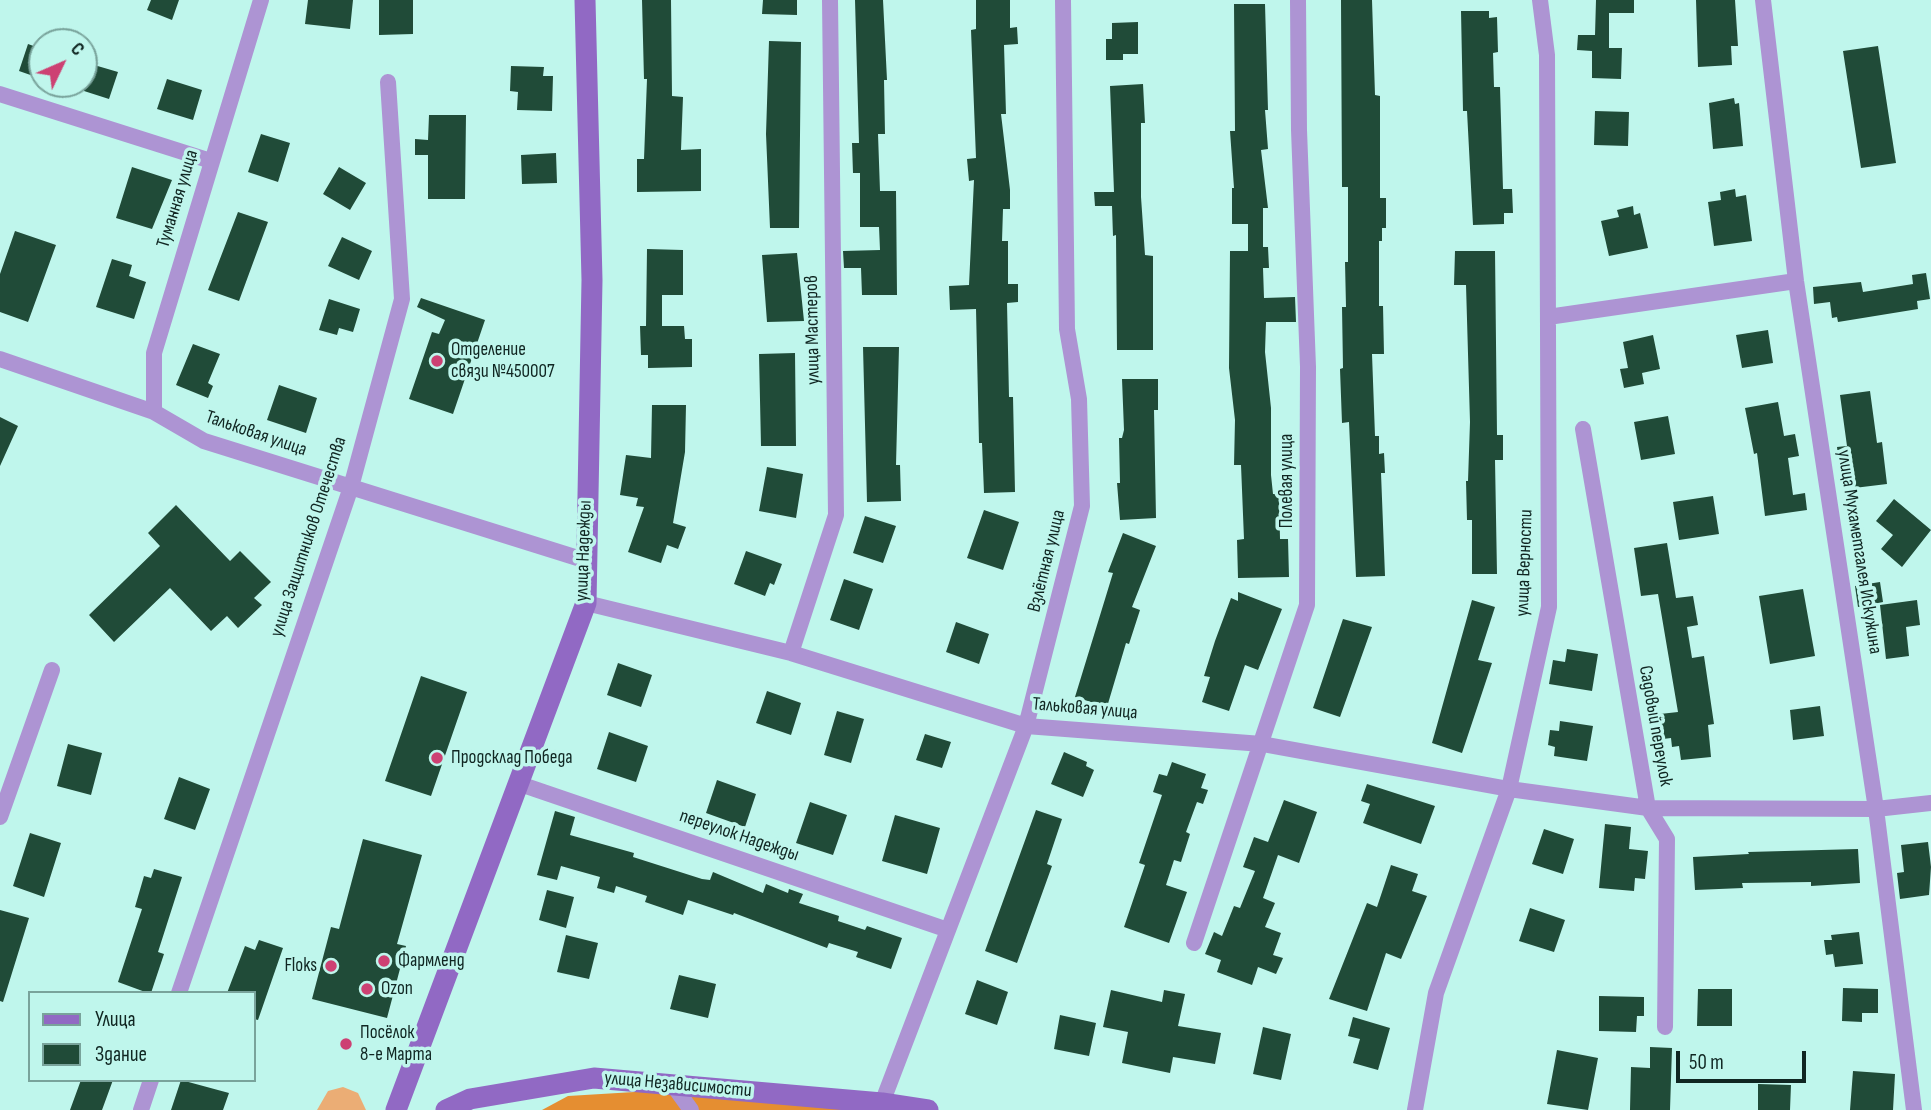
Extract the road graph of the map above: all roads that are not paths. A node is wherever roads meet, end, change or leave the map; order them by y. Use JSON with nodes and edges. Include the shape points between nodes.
{"nodes":[{"id":1,"x":261,"y":0,"type":"edge"},
{"id":2,"x":585,"y":0,"type":"edge"},
{"id":3,"x":830,"y":0,"type":"edge"},
{"id":4,"x":1063,"y":0,"type":"edge"},
{"id":5,"x":1298,"y":0,"type":"edge"},
{"id":6,"x":1540,"y":0,"type":"edge"},
{"id":7,"x":1763,"y":0,"type":"edge"},
{"id":8,"x":388,"y":82,"type":"dead end"},
{"id":9,"x":0,"y":94,"type":"edge"},
{"id":10,"x":211,"y":161,"type":"junction"},
{"id":11,"x":1796,"y":281,"type":"junction"},
{"id":12,"x":1548,"y":317,"type":"junction"},
{"id":13,"x":0,"y":359,"type":"edge"},
{"id":14,"x":153,"y":412,"type":"junction"},
{"id":15,"x":1583,"y":429,"type":"dead end"},
{"id":16,"x":351,"y":487,"type":"junction"},
{"id":17,"x":584,"y":560,"type":"junction"},
{"id":18,"x":586,"y":603,"type":"junction"},
{"id":19,"x":791,"y":653,"type":"junction"},
{"id":20,"x":52,"y":670,"type":"dead end"},
{"id":21,"x":1026,"y":726,"type":"junction"},
{"id":22,"x":1262,"y":744,"type":"junction"},
{"id":23,"x":517,"y":783,"type":"junction"},
{"id":24,"x":1509,"y":789,"type":"junction"},
{"id":25,"x":1931,"y":803,"type":"edge"},
{"id":26,"x":1648,"y":808,"type":"junction"},
{"id":27,"x":1876,"y":809,"type":"junction"},
{"id":28,"x":0,"y":817,"type":"edge"},
{"id":29,"x":948,"y":930,"type":"junction"},
{"id":30,"x":1194,"y":943,"type":"dead end"},
{"id":31,"x":180,"y":991,"type":"edge"},
{"id":32,"x":1665,"y":1027,"type":"dead end"},
{"id":33,"x":150,"y":1082,"type":"edge"},
{"id":34,"x":673,"y":1085,"type":"junction"},
{"id":35,"x":882,"y":1103,"type":"junction"},
{"id":36,"x":141,"y":1110,"type":"edge"},
{"id":37,"x":396,"y":1110,"type":"edge"},
{"id":38,"x":446,"y":1110,"type":"edge"},
{"id":39,"x":691,"y":1110,"type":"edge"},
{"id":40,"x":928,"y":1110,"type":"edge"},
{"id":41,"x":1415,"y":1110,"type":"edge"},
{"id":42,"x":1914,"y":1110,"type":"edge"}],
"edges":[{"from":1,"to":10,"type":"street","name":"Туманная улица"},
{"from":2,"to":17,"type":"street","name":"улица Надежды","via":[[592,280]]},
{"from":3,"to":19,"type":"street","name":"улица Мастеров","via":[[836,515]]},
{"from":4,"to":21,"type":"street","name":"Взлётная улица","via":[[1067,329],[1079,398],[1082,506]]},
{"from":5,"to":22,"type":"street","name":"Полевая улица","via":[[1308,367],[1307,605]]},
{"from":6,"to":12,"type":"street","name":"улица Верности","via":[[1547,55]]},
{"from":7,"to":11,"type":"street","name":"улица Мухаметгалея Искужина"},
{"from":8,"to":16,"type":"street","name":"улица Защитников Отечества","via":[[402,299]]},
{"from":9,"to":10,"type":"street"},
{"from":10,"to":14,"type":"street","name":"Туманная улица","via":[[154,353]]},
{"from":11,"to":12,"type":"street"},
{"from":11,"to":27,"type":"street","name":"улица Мухаметгалея Искужина"},
{"from":12,"to":24,"type":"street","name":"улица Верности","via":[[1549,607]]},
{"from":13,"to":14,"type":"street","name":"Тальковая улица"},
{"from":14,"to":16,"type":"street","name":"Тальковая улица","via":[[204,441]]},
{"from":15,"to":26,"type":"street","name":"Садовый переулок"},
{"from":16,"to":17,"type":"street","name":"Тальковая улица"},
{"from":16,"to":31,"type":"street","name":"улица Защитников Отечества"},
{"from":17,"to":18,"type":"street","name":"улица Надежды"},
{"from":18,"to":19,"type":"street","name":"Тальковая улица"},
{"from":18,"to":23,"type":"street","name":"улица Надежды"},
{"from":19,"to":21,"type":"street","name":"Тальковая улица"},
{"from":20,"to":28,"type":"street"},
{"from":21,"to":22,"type":"street","name":"Тальковая улица"},
{"from":21,"to":29,"type":"street","name":"Взлётная улица"},
{"from":22,"to":24,"type":"street","name":"Тальковая улица"},
{"from":22,"to":30,"type":"street","name":"Полевая улица"},
{"from":23,"to":29,"type":"street","name":"переулок Надежды"},
{"from":23,"to":37,"type":"street","name":"улица Надежды"},
{"from":24,"to":26,"type":"street","name":"Тальковая улица"},
{"from":24,"to":41,"type":"street","name":"улица Верности","via":[[1436,993]]},
{"from":25,"to":27,"type":"street","name":"Тальковая улица"},
{"from":26,"to":27,"type":"street","name":"Тальковая улица"},
{"from":26,"to":32,"type":"street","name":"Садовый переулок","via":[[1667,839]]},
{"from":27,"to":42,"type":"street","name":"улица Мухаметгалея Искужина"},
{"from":29,"to":35,"type":"street","name":"Взлётная улица"},
{"from":33,"to":36,"type":"street"},
{"from":34,"to":35,"type":"street","name":"улица Независимости"},
{"from":34,"to":38,"type":"street","name":"улица Независимости","via":[[594,1077],[470,1099]]},
{"from":34,"to":39,"type":"street"},
{"from":35,"to":40,"type":"street","name":"улица Независимости"}]}
